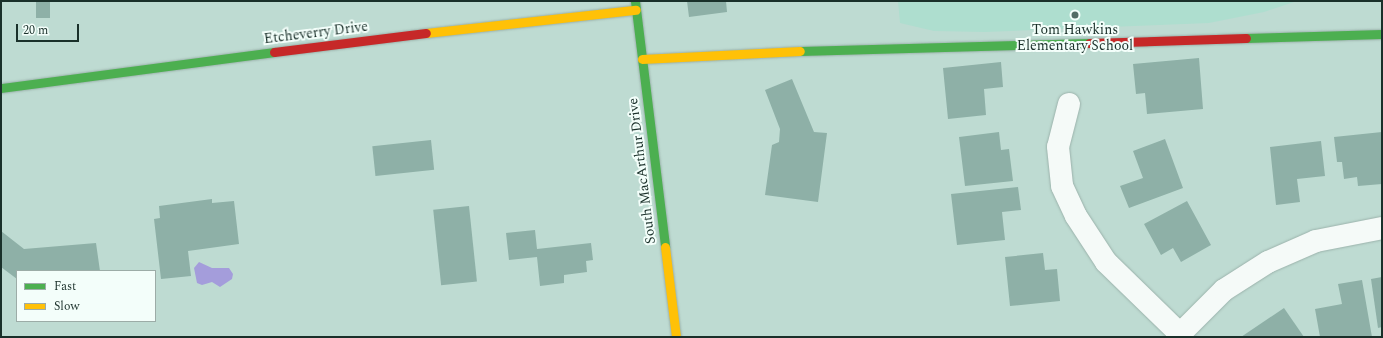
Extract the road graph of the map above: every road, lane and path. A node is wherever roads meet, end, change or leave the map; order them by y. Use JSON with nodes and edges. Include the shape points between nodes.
{"nodes":[{"id":1,"x":635,"y":6,"type":"edge"},
{"id":2,"x":1382,"y":34,"type":"edge"},
{"id":3,"x":642,"y":59,"type":"junction"},
{"id":4,"x":1,"y":88,"type":"edge"},
{"id":5,"x":1070,"y":104,"type":"dead end"},
{"id":6,"x":1382,"y":228,"type":"edge"},
{"id":7,"x":1178,"y":335,"type":"edge"},
{"id":8,"x":676,"y":337,"type":"edge"}],
"edges":[{"from":1,"to":3,"type":"street","name":"South MacArthur Drive"},
{"from":1,"to":4,"type":"street","name":"Etcheverry Drive"},
{"from":2,"to":3,"type":"street","via":[[678,55]]},
{"from":3,"to":8,"type":"street","name":"South MacArthur Drive"},
{"from":5,"to":7,"type":"street","via":[[1058,147],[1062,186],[1076,216],[1106,262]]},
{"from":6,"to":7,"type":"street","via":[[1316,241],[1268,262],[1224,290]]}]}
